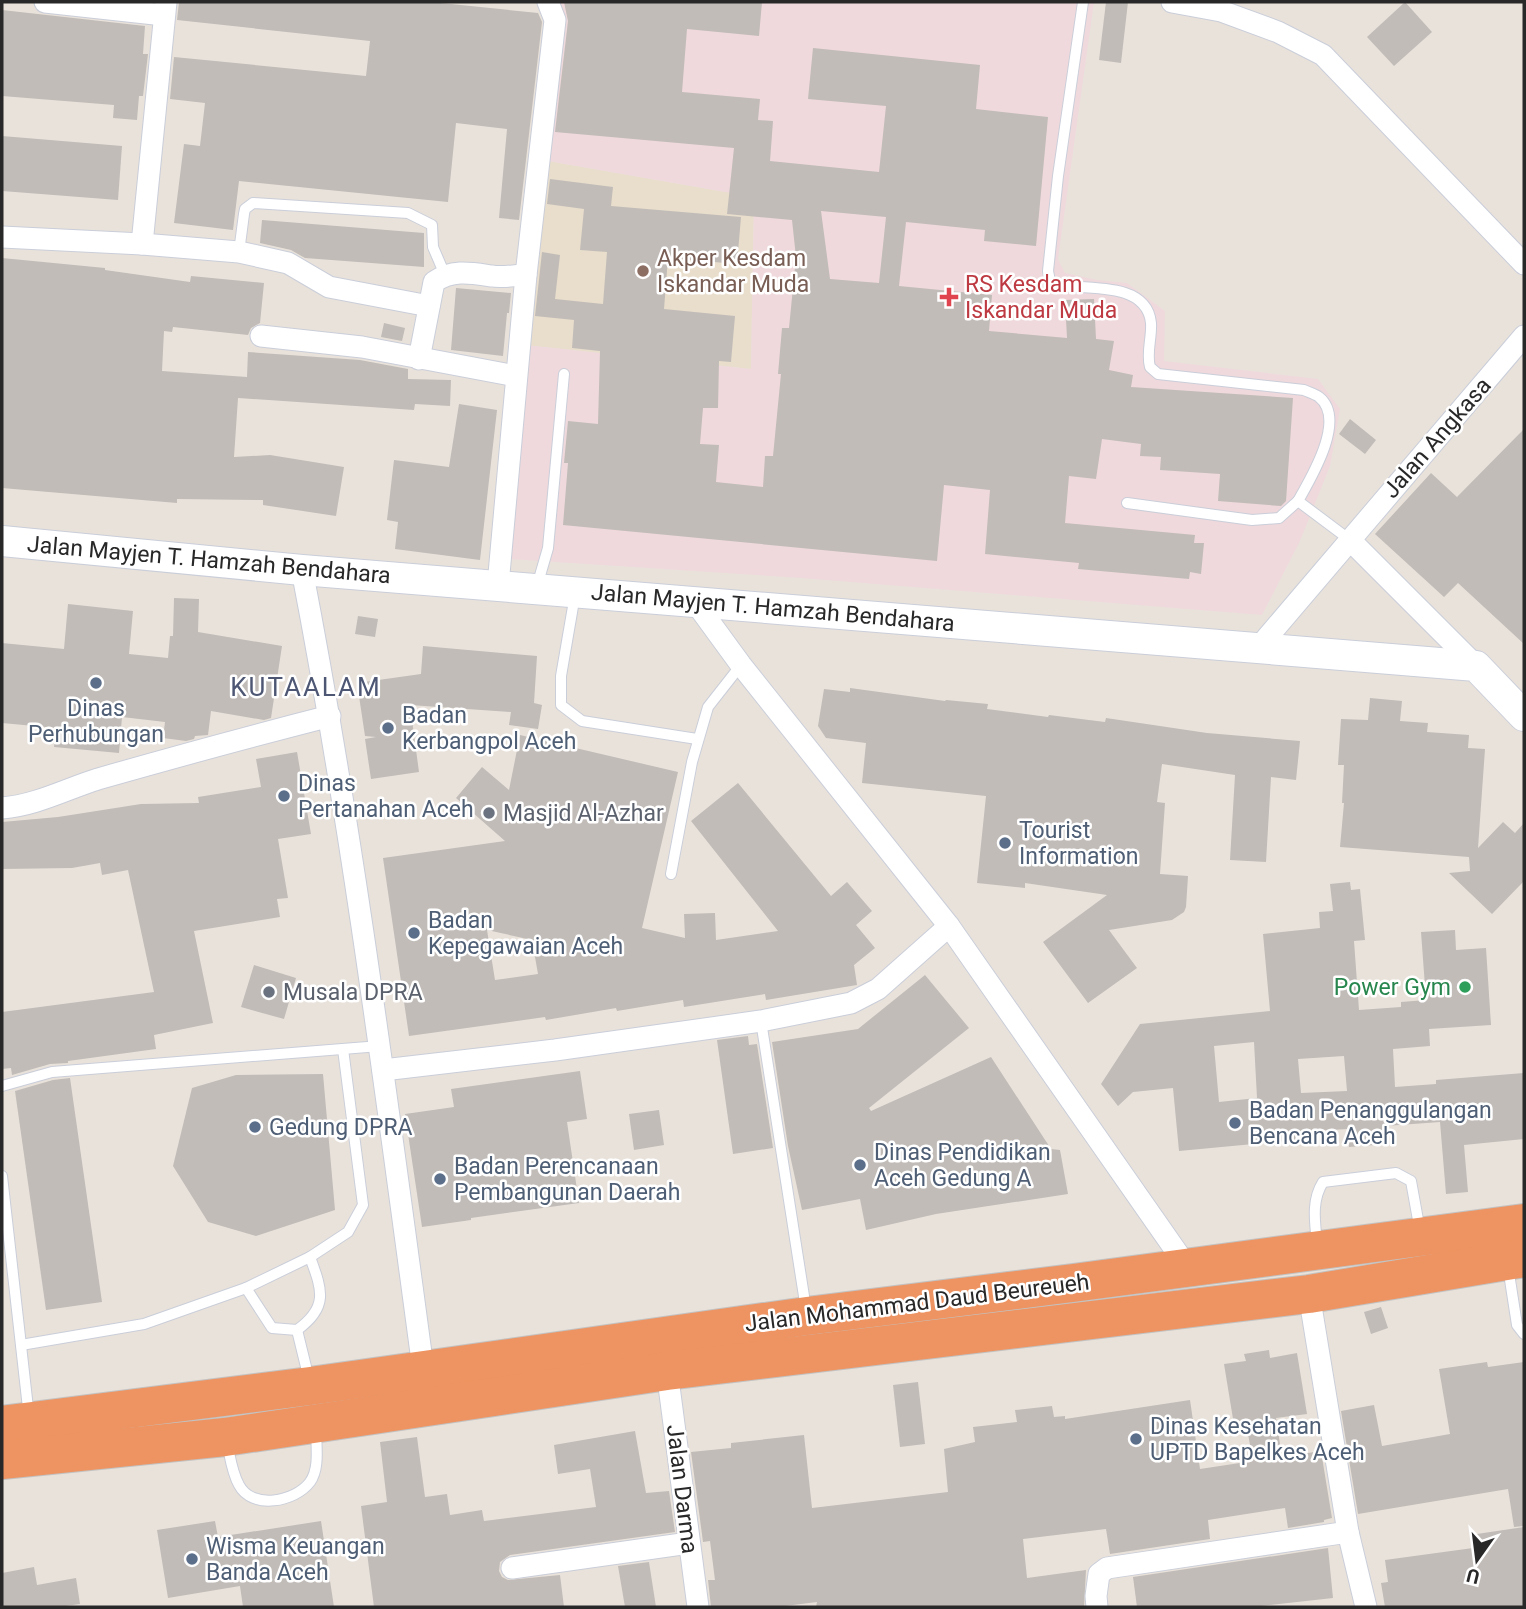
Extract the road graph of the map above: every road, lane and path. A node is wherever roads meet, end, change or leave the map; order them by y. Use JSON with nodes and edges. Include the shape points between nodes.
{"nodes":[{"id":1,"x":45,"y":2,"type":"edge"},
{"id":2,"x":548,"y":2,"type":"edge"},
{"id":3,"x":1083,"y":2,"type":"edge"},
{"id":4,"x":1172,"y":2,"type":"edge"},
{"id":5,"x":165,"y":8,"type":"edge"},
{"id":6,"x":2,"y":237,"type":"edge"},
{"id":7,"x":142,"y":244,"type":"junction"},
{"id":8,"x":239,"y":252,"type":"junction"},
{"id":9,"x":1524,"y":264,"type":"edge"},
{"id":10,"x":445,"y":275,"type":"junction"},
{"id":11,"x":526,"y":275,"type":"junction"},
{"id":12,"x":429,"y":306,"type":"junction"},
{"id":13,"x":261,"y":336,"type":"dead end"},
{"id":14,"x":1524,"y":336,"type":"edge"},
{"id":15,"x":419,"y":359,"type":"junction"},
{"id":16,"x":564,"y":374,"type":"dead end"},
{"id":17,"x":516,"y":376,"type":"junction"},
{"id":18,"x":1298,"y":501,"type":"junction"},
{"id":19,"x":1127,"y":503,"type":"dead end"},
{"id":20,"x":1350,"y":540,"type":"junction"},
{"id":21,"x":2,"y":541,"type":"edge"},
{"id":22,"x":302,"y":570,"type":"junction"},
{"id":23,"x":498,"y":586,"type":"junction"},
{"id":24,"x":536,"y":589,"type":"junction"},
{"id":25,"x":576,"y":592,"type":"junction"},
{"id":26,"x":695,"y":602,"type":"junction"},
{"id":27,"x":1259,"y":647,"type":"junction"},
{"id":28,"x":741,"y":665,"type":"junction"},
{"id":29,"x":1476,"y":666,"type":"junction"},
{"id":30,"x":330,"y":716,"type":"junction"},
{"id":31,"x":1524,"y":716,"type":"edge"},
{"id":32,"x":698,"y":739,"type":"junction"},
{"id":33,"x":2,"y":808,"type":"edge"},
{"id":34,"x":671,"y":874,"type":"dead end"},
{"id":35,"x":949,"y":926,"type":"junction"},
{"id":36,"x":761,"y":1021,"type":"junction"},
{"id":37,"x":380,"y":1046,"type":"junction"},
{"id":38,"x":343,"y":1049,"type":"junction"},
{"id":39,"x":383,"y":1070,"type":"junction"},
{"id":40,"x":2,"y":1086,"type":"edge"},
{"id":41,"x":2,"y":1176,"type":"edge"},
{"id":42,"x":1524,"y":1223,"type":"edge"},
{"id":43,"x":1421,"y":1237,"type":"junction"},
{"id":44,"x":1318,"y":1250,"type":"junction"},
{"id":45,"x":310,"y":1257,"type":"junction"},
{"id":46,"x":1516,"y":1260,"type":"edge"},
{"id":47,"x":1188,"y":1268,"type":"junction"},
{"id":48,"x":246,"y":1288,"type":"junction"},
{"id":49,"x":1309,"y":1294,"type":"junction"},
{"id":50,"x":807,"y":1316,"type":"junction"},
{"id":51,"x":297,"y":1330,"type":"junction"},
{"id":52,"x":1524,"y":1334,"type":"edge"},
{"id":53,"x":21,"y":1345,"type":"junction"},
{"id":54,"x":423,"y":1368,"type":"junction"},
{"id":55,"x":667,"y":1371,"type":"junction"},
{"id":56,"x":313,"y":1406,"type":"junction"},
{"id":57,"x":16,"y":1424,"type":"edge"},
{"id":58,"x":225,"y":1437,"type":"junction"},
{"id":59,"x":2,"y":1461,"type":"edge"},
{"id":60,"x":1348,"y":1532,"type":"junction"},
{"id":61,"x":689,"y":1543,"type":"junction"},
{"id":62,"x":512,"y":1568,"type":"dead end"},
{"id":63,"x":698,"y":1607,"type":"edge"},
{"id":64,"x":1097,"y":1607,"type":"edge"},
{"id":65,"x":1366,"y":1607,"type":"edge"}],
"edges":[{"from":1,"to":5,"type":"street"},
{"from":2,"to":11,"type":"street","via":[[555,20]]},
{"from":3,"to":18,"type":"lane","via":[[1057,189],[1048,271],[1051,281],[1058,286],[1121,291],[1143,303],[1151,322],[1150,367],[1158,373],[1304,390],[1320,397],[1329,412],[1327,436],[1320,461]]},
{"from":4,"to":9,"type":"street","via":[[1232,15],[1322,55]]},
{"from":5,"to":7,"type":"street"},
{"from":6,"to":7,"type":"street"},
{"from":7,"to":8,"type":"street"},
{"from":8,"to":10,"type":"lane","via":[[244,215],[254,203],[408,213],[432,225],[433,247]]},
{"from":8,"to":12,"type":"street","via":[[288,263],[329,287]]},
{"from":10,"to":11,"type":"street"},
{"from":10,"to":12,"type":"street","via":[[434,282]]},
{"from":11,"to":17,"type":"street"},
{"from":12,"to":15,"type":"street"},
{"from":13,"to":15,"type":"street","via":[[362,347]]},
{"from":14,"to":20,"type":"street","name":"Jalan Angkasa"},
{"from":15,"to":17,"type":"street"},
{"from":16,"to":24,"type":"lane","via":[[548,548]]},
{"from":17,"to":23,"type":"street"},
{"from":18,"to":19,"type":"lane","via":[[1279,518],[1252,520]]},
{"from":18,"to":20,"type":"lane"},
{"from":20,"to":27,"type":"street","name":"Jalan Angkasa"},
{"from":20,"to":29,"type":"street"},
{"from":21,"to":22,"type":"street","name":"Jalan Mayjen T. Hamzah Bendahara"},
{"from":22,"to":23,"type":"street","name":"Jalan Mayjen T. Hamzah Bendahara"},
{"from":22,"to":30,"type":"street"},
{"from":23,"to":24,"type":"street","name":"Jalan Mayjen T. Hamzah Bendahara"},
{"from":24,"to":25,"type":"street","name":"Jalan Mayjen T. Hamzah Bendahara"},
{"from":25,"to":26,"type":"street","name":"Jalan Mayjen T. Hamzah Bendahara"},
{"from":25,"to":32,"type":"lane","via":[[561,676],[561,705],[582,722]]},
{"from":26,"to":27,"type":"street","name":"Jalan Mayjen T. Hamzah Bendahara"},
{"from":26,"to":28,"type":"street"},
{"from":27,"to":29,"type":"street","name":"Jalan Mayjen T. Hamzah Bendahara"},
{"from":28,"to":32,"type":"lane","via":[[708,707]]},
{"from":28,"to":35,"type":"street"},
{"from":29,"to":31,"type":"street"},
{"from":30,"to":33,"type":"street"},
{"from":30,"to":37,"type":"street"},
{"from":32,"to":34,"type":"lane"},
{"from":35,"to":36,"type":"street","via":[[864,998]]},
{"from":35,"to":47,"type":"street"},
{"from":36,"to":39,"type":"street"},
{"from":36,"to":50,"type":"lane"},
{"from":37,"to":38,"type":"lane"},
{"from":37,"to":39,"type":"street"},
{"from":38,"to":40,"type":"lane","via":[[52,1072]]},
{"from":38,"to":45,"type":"lane","via":[[363,1205],[348,1232]]},
{"from":39,"to":54,"type":"street"},
{"from":41,"to":53,"type":"lane"},
{"from":42,"to":43,"type":"highway","name":"Jalan Mohammad Daud Beureueh"},
{"from":43,"to":44,"type":"highway","name":"Jalan Mohammad Daud Beureueh"},
{"from":43,"to":44,"type":"lane","via":[[1411,1181],[1396,1173],[1323,1182],[1314,1209]]},
{"from":44,"to":47,"type":"highway","name":"Jalan Mohammad Daud Beureueh"},
{"from":45,"to":48,"type":"lane"},
{"from":45,"to":51,"type":"lane","via":[[322,1291],[312,1320]]},
{"from":46,"to":49,"type":"highway","name":"Jalan Mohammad Daud Beureueh"},
{"from":46,"to":52,"type":"lane","via":[[1517,1325]]},
{"from":47,"to":50,"type":"highway","name":"Jalan Mohammad Daud Beureueh"},
{"from":48,"to":51,"type":"lane","via":[[272,1328]]},
{"from":48,"to":53,"type":"lane","via":[[144,1324]]},
{"from":49,"to":55,"type":"highway","name":"Jalan Mohammad Daud Beureueh"},
{"from":49,"to":60,"type":"street"},
{"from":50,"to":54,"type":"highway","name":"Jalan Mohammad Daud Beureueh"},
{"from":51,"to":56,"type":"lane"},
{"from":53,"to":57,"type":"lane"},
{"from":54,"to":56,"type":"highway","name":"Jalan Mohammad Daud Beureueh"},
{"from":55,"to":56,"type":"highway","name":"Jalan Mohammad Daud Beureueh"},
{"from":55,"to":61,"type":"street","name":"Jalan Darma"},
{"from":56,"to":57,"type":"highway","name":"Jalan Mohammad Daud Beureueh"},
{"from":56,"to":58,"type":"highway","name":"Jalan Mohammad Daud Beureueh"},
{"from":56,"to":58,"type":"lane","via":[[317,1458],[310,1481],[291,1497],[272,1501],[248,1495],[240,1487]]},
{"from":58,"to":59,"type":"highway","name":"Jalan Mohammad Daud Beureueh"},
{"from":60,"to":64,"type":"street","via":[[1107,1568],[1099,1574]]},
{"from":60,"to":65,"type":"street"},
{"from":61,"to":62,"type":"street"},
{"from":61,"to":63,"type":"street","name":"Jalan Darma"}]}
